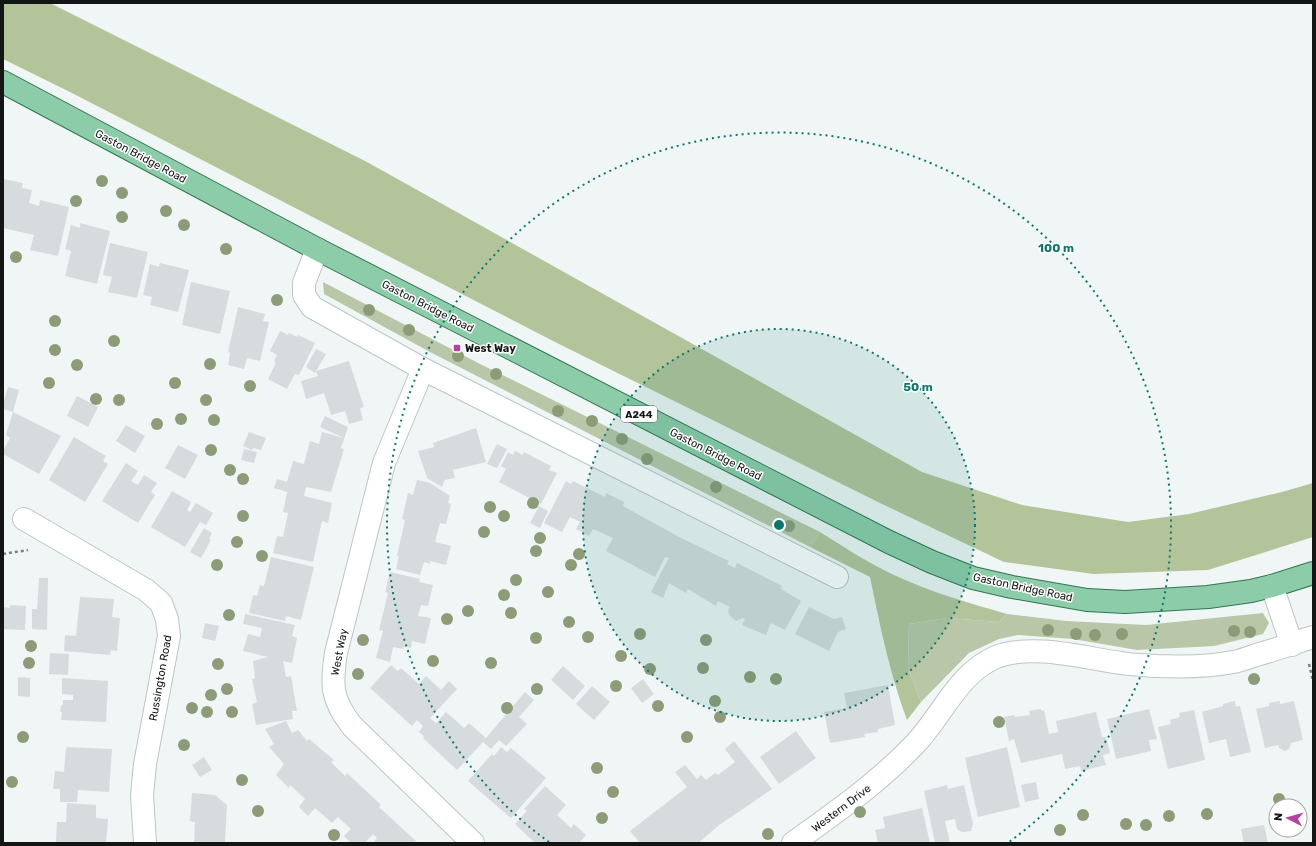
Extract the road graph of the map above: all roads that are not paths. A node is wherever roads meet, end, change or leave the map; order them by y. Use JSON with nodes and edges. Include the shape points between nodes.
{"nodes":[{"id":1,"x":3,"y":82,"type":"edge"},
{"id":2,"x":317,"y":249,"type":"junction"},
{"id":3,"x":423,"y":369,"type":"junction"},
{"id":4,"x":24,"y":519,"type":"dead end"},
{"id":5,"x":1313,"y":573,"type":"edge"},
{"id":6,"x":837,"y":577,"type":"dead end"},
{"id":7,"x":1272,"y":586,"type":"junction"},
{"id":8,"x":1313,"y":637,"type":"edge"},
{"id":9,"x":1292,"y":645,"type":"junction"},
{"id":10,"x":145,"y":843,"type":"edge"},
{"id":11,"x":473,"y":843,"type":"edge"},
{"id":12,"x":793,"y":843,"type":"edge"}],
"edges":[{"from":1,"to":2,"type":"main road","name":"Gaston Bridge Road","number":"A244"},
{"from":2,"to":3,"type":"street","via":[[304,283],[304,295],[312,307]]},
{"from":2,"to":7,"type":"main road","name":"Gaston Bridge Road","number":"A244","via":[[890,542],[972,578],[1087,600],[1125,602],[1208,597]]},
{"from":3,"to":6,"type":"street"},
{"from":3,"to":11,"type":"street","name":"West Way","via":[[384,464],[336,653],[334,693],[341,712],[352,726]]},
{"from":4,"to":10,"type":"street","name":"Russington Road","via":[[146,590],[161,603],[167,619],[169,636],[144,764],[142,795]]},
{"from":5,"to":7,"type":"main road","name":"Gaston Bridge Road","number":"A244"},
{"from":7,"to":9,"type":"street"},
{"from":8,"to":9,"type":"street"},
{"from":9,"to":12,"type":"street","name":"Western Drive","via":[[1233,662],[1196,666],[1122,664],[1040,651],[1016,652],[996,658],[976,670],[961,684],[916,743],[887,771],[859,796]]}]}
